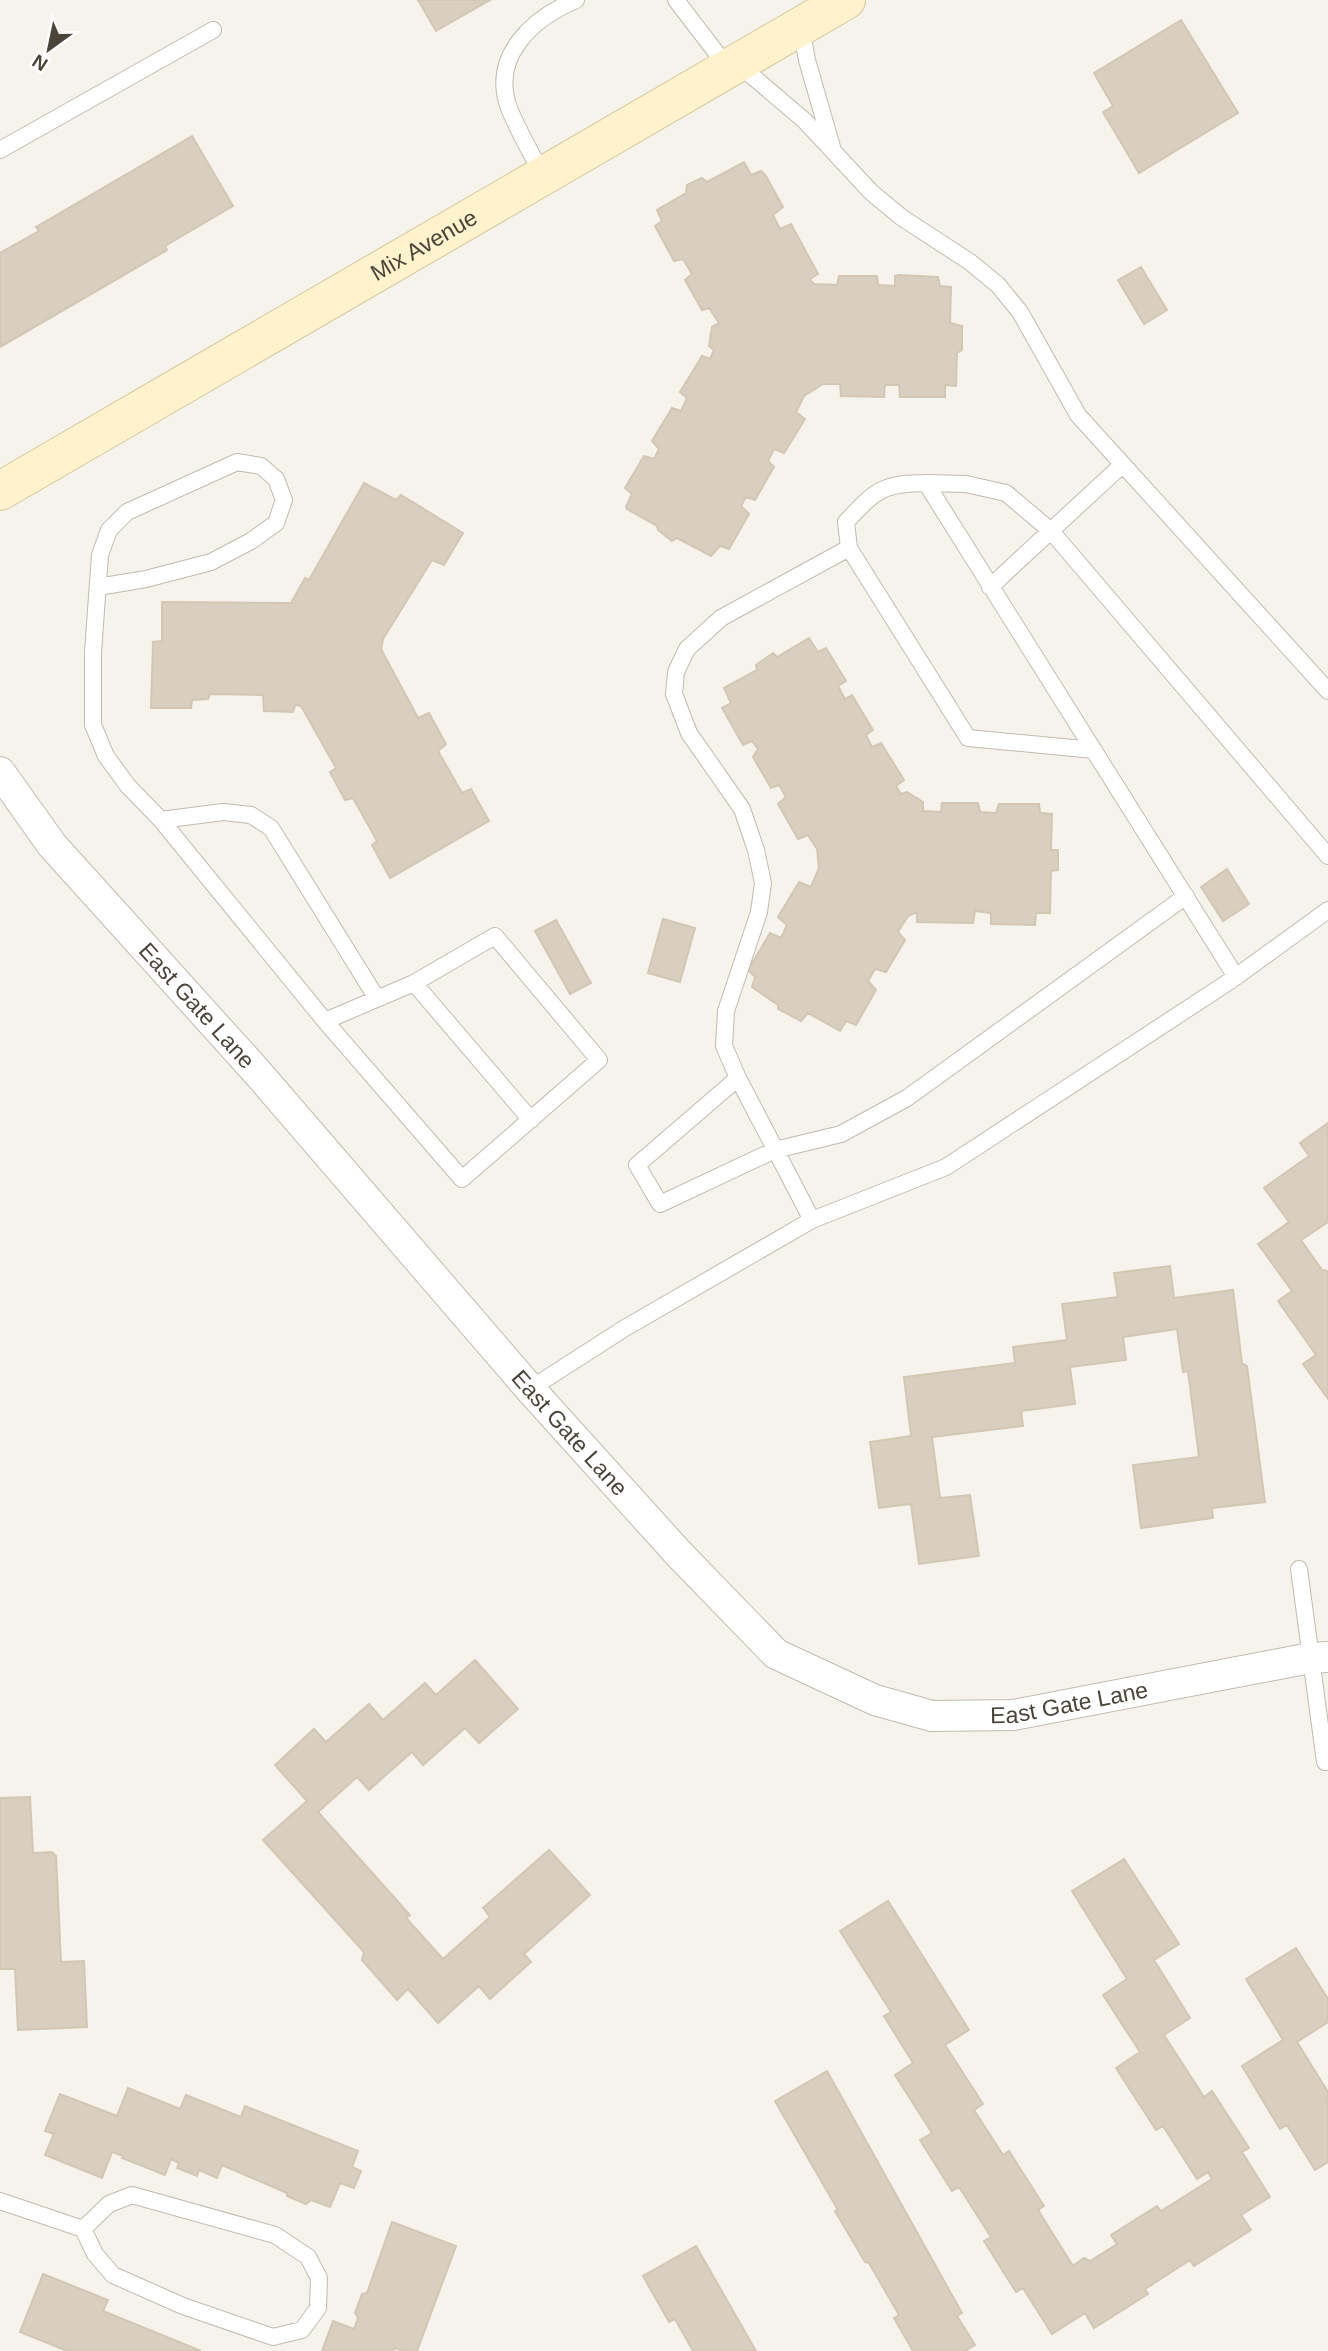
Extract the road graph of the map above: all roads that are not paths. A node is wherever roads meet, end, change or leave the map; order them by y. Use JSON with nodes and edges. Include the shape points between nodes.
{"nodes":[{"id":1,"x":576,"y":0,"type":"edge"},
{"id":2,"x":676,"y":0,"type":"edge"},
{"id":3,"x":846,"y":0,"type":"edge"},
{"id":4,"x":801,"y":28,"type":"junction"},
{"id":5,"x":213,"y":30,"type":"dead end"},
{"id":6,"x":733,"y":67,"type":"junction"},
{"id":7,"x":0,"y":150,"type":"edge"},
{"id":8,"x":833,"y":150,"type":"junction"},
{"id":9,"x":543,"y":176,"type":"junction"},
{"id":10,"x":1122,"y":465,"type":"junction"},
{"id":11,"x":926,"y":484,"type":"junction"},
{"id":12,"x":0,"y":491,"type":"edge"},
{"id":13,"x":1051,"y":531,"type":"junction"},
{"id":14,"x":849,"y":548,"type":"junction"},
{"id":15,"x":990,"y":586,"type":"junction"},
{"id":16,"x":98,"y":587,"type":"junction"},
{"id":17,"x":1328,"y":691,"type":"edge"},
{"id":18,"x":1094,"y":750,"type":"junction"},
{"id":19,"x":0,"y":772,"type":"edge"},
{"id":20,"x":161,"y":820,"type":"junction"},
{"id":21,"x":1328,"y":856,"type":"edge"},
{"id":22,"x":1186,"y":896,"type":"junction"},
{"id":23,"x":1328,"y":910,"type":"edge"},
{"id":24,"x":1236,"y":977,"type":"junction"},
{"id":25,"x":414,"y":983,"type":"junction"},
{"id":26,"x":376,"y":998,"type":"junction"},
{"id":27,"x":325,"y":1021,"type":"junction"},
{"id":28,"x":738,"y":1078,"type":"junction"},
{"id":29,"x":531,"y":1120,"type":"junction"},
{"id":30,"x":775,"y":1150,"type":"junction"},
{"id":31,"x":812,"y":1220,"type":"junction"},
{"id":32,"x":530,"y":1389,"type":"junction"},
{"id":33,"x":1298,"y":1569,"type":"dead end"},
{"id":34,"x":1319,"y":1657,"type":"edge"},
{"id":35,"x":1325,"y":1762,"type":"dead end"},
{"id":36,"x":0,"y":2201,"type":"edge"},
{"id":37,"x":83,"y":2229,"type":"junction"}],
"edges":[{"from":1,"to":9,"type":"lane","via":[[529,29],[511,52],[503,77],[508,106]]},
{"from":2,"to":6,"type":"lane"},
{"from":3,"to":4,"type":"street","name":"Mix Avenue"},
{"from":4,"to":6,"type":"street","name":"Mix Avenue"},
{"from":4,"to":8,"type":"lane"},
{"from":5,"to":7,"type":"lane"},
{"from":6,"to":8,"type":"lane","via":[[788,106]]},
{"from":6,"to":9,"type":"street","name":"Mix Avenue"},
{"from":8,"to":10,"type":"lane","via":[[901,217],[998,285],[1020,312],[1078,415]]},
{"from":9,"to":12,"type":"street","name":"Mix Avenue"},
{"from":10,"to":13,"type":"lane"},
{"from":10,"to":17,"type":"lane"},
{"from":11,"to":13,"type":"lane","via":[[966,484],[1006,493]]},
{"from":11,"to":14,"type":"lane","via":[[898,484],[871,496],[846,522]]},
{"from":11,"to":15,"type":"lane"},
{"from":13,"to":15,"type":"lane"},
{"from":13,"to":21,"type":"lane"},
{"from":14,"to":18,"type":"lane","via":[[968,738]]},
{"from":14,"to":28,"type":"lane","via":[[720,618],[687,649],[676,672],[674,694],[689,733],[742,808],[763,883],[759,912],[726,1011],[724,1046]]},
{"from":15,"to":18,"type":"lane"},
{"from":16,"to":16,"type":"lane","via":[[100,555],[109,530],[127,512],[237,462],[261,466],[276,479],[284,500],[276,523],[251,541],[211,562]]},
{"from":16,"to":20,"type":"lane","via":[[93,725],[106,756]]},
{"from":18,"to":22,"type":"lane"},
{"from":19,"to":32,"type":"street","name":"East Gate Lane","via":[[52,845],[257,1072]]},
{"from":20,"to":26,"type":"lane","via":[[223,812],[251,815],[271,828]]},
{"from":20,"to":27,"type":"lane"},
{"from":22,"to":24,"type":"lane"},
{"from":22,"to":30,"type":"lane","via":[[907,1098],[841,1134]]},
{"from":23,"to":24,"type":"lane"},
{"from":24,"to":31,"type":"lane","via":[[946,1167]]},
{"from":25,"to":26,"type":"lane"},
{"from":25,"to":29,"type":"lane"},
{"from":25,"to":29,"type":"lane","via":[[495,936],[599,1060]]},
{"from":26,"to":27,"type":"lane"},
{"from":27,"to":29,"type":"lane","via":[[462,1179]]},
{"from":28,"to":30,"type":"lane"},
{"from":28,"to":30,"type":"lane","via":[[637,1165],[660,1204]]},
{"from":30,"to":31,"type":"lane"},
{"from":31,"to":32,"type":"lane"},
{"from":32,"to":34,"type":"street","name":"East Gate Lane","via":[[776,1654],[875,1700],[932,1716],[1013,1715]]},
{"from":33,"to":34,"type":"lane"},
{"from":34,"to":35,"type":"lane"},
{"from":36,"to":37,"type":"lane"},
{"from":37,"to":37,"type":"lane","via":[[95,2254],[113,2275],[183,2306],[273,2337],[302,2330],[318,2308],[319,2278],[308,2257],[275,2235],[132,2195],[109,2204]]}]}
